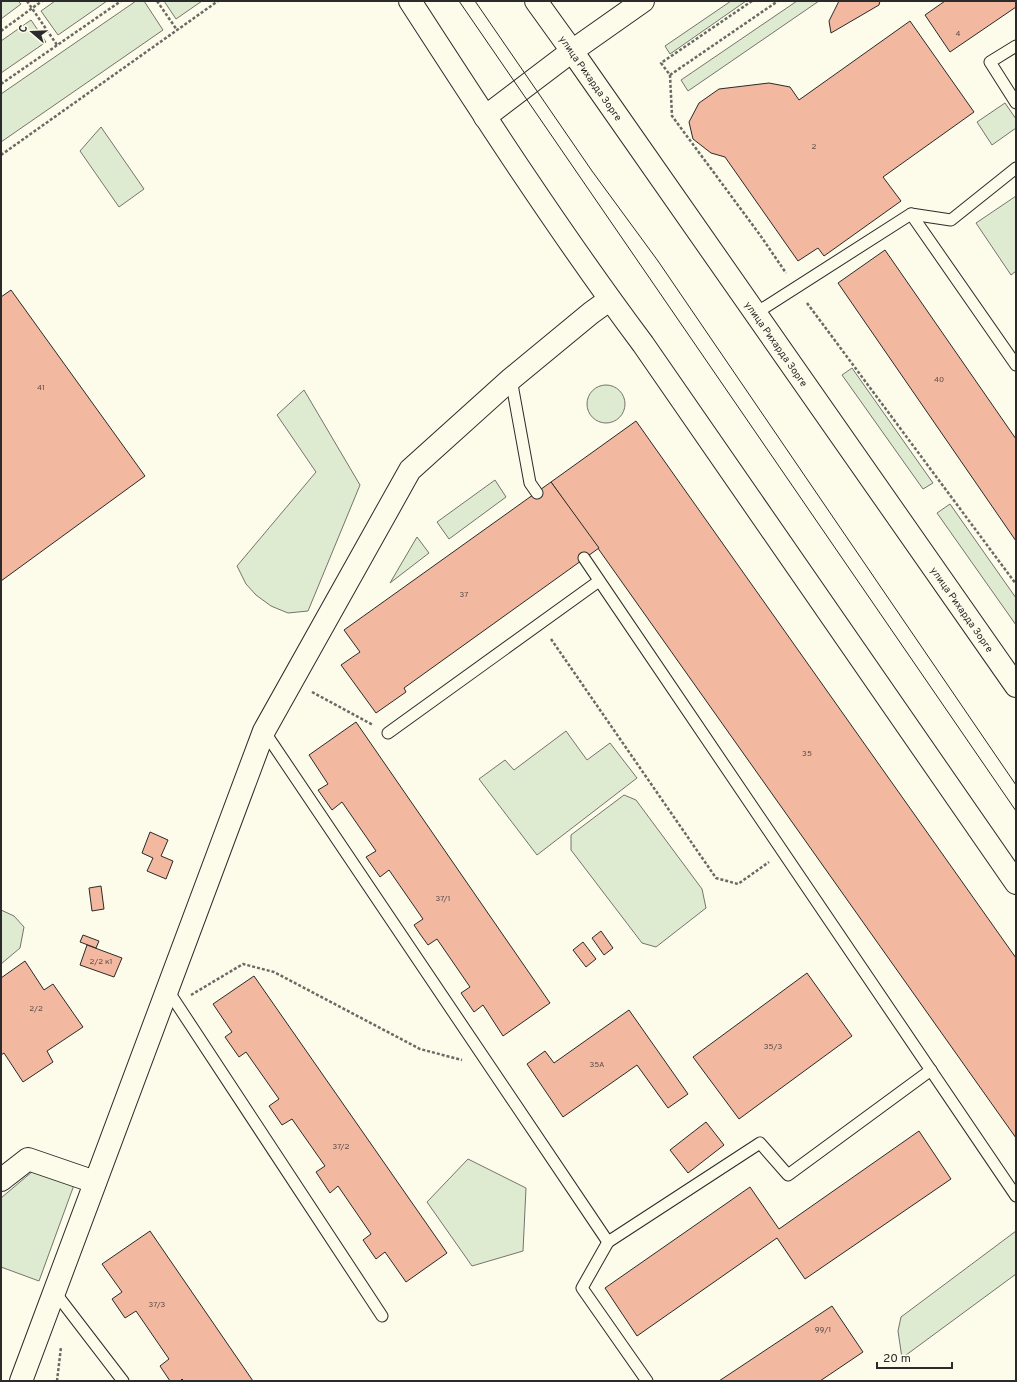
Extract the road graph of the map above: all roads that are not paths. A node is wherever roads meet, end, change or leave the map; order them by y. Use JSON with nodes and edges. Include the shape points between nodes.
{"nodes":[{"id":1,"x":410,"y":1,"type":"edge"},
{"id":2,"x":536,"y":1,"type":"edge"},
{"id":3,"x":643,"y":1,"type":"edge"},
{"id":4,"x":1016,"y":46,"type":"edge"},
{"id":5,"x":572,"y":51,"type":"junction"},
{"id":6,"x":1016,"y":103,"type":"edge"},
{"id":7,"x":485,"y":117,"type":"junction"},
{"id":8,"x":1016,"y":168,"type":"edge"},
{"id":9,"x":911,"y":214,"type":"junction"},
{"id":10,"x":610,"y":300,"type":"junction"},
{"id":11,"x":756,"y":313,"type":"junction"},
{"id":12,"x":1016,"y":365,"type":"edge"},
{"id":13,"x":510,"y":379,"type":"junction"},
{"id":14,"x":537,"y":493,"type":"dead end"},
{"id":15,"x":584,"y":558,"type":"dead end"},
{"id":16,"x":599,"y":581,"type":"junction"},
{"id":17,"x":1016,"y":686,"type":"edge"},
{"id":18,"x":264,"y":731,"type":"junction"},
{"id":19,"x":388,"y":733,"type":"road end"},
{"id":20,"x":1016,"y":883,"type":"edge"},
{"id":21,"x":172,"y":996,"type":"junction"},
{"id":22,"x":931,"y":1070,"type":"junction"},
{"id":23,"x":1,"y":1180,"type":"edge"},
{"id":24,"x":95,"y":1182,"type":"junction"},
{"id":25,"x":1016,"y":1196,"type":"edge"},
{"id":26,"x":608,"y":1242,"type":"junction"},
{"id":27,"x":54,"y":1291,"type":"junction"},
{"id":28,"x":382,"y":1316,"type":"dead end"},
{"id":29,"x":21,"y":1381,"type":"edge"},
{"id":30,"x":123,"y":1381,"type":"edge"},
{"id":31,"x":647,"y":1381,"type":"edge"}],
"edges":[{"from":1,"to":7,"type":"street"},
{"from":2,"to":5,"type":"street","name":"улица Рихарда Зорге"},
{"from":3,"to":5,"type":"street"},
{"from":4,"to":6,"type":"lane","via":[[990,62]]},
{"from":5,"to":7,"type":"street"},
{"from":5,"to":11,"type":"street","name":"улица Рихарда Зорге"},
{"from":7,"to":10,"type":"street"},
{"from":8,"to":9,"type":"lane","via":[[951,220]]},
{"from":9,"to":11,"type":"lane"},
{"from":9,"to":12,"type":"lane"},
{"from":10,"to":13,"type":"street"},
{"from":10,"to":20,"type":"street"},
{"from":11,"to":17,"type":"street","name":"улица Рихарда Зорге"},
{"from":13,"to":14,"type":"lane","via":[[530,483]]},
{"from":13,"to":18,"type":"street","via":[[410,470]]},
{"from":15,"to":16,"type":"lane"},
{"from":16,"to":19,"type":"lane"},
{"from":16,"to":22,"type":"lane"},
{"from":18,"to":21,"type":"street"},
{"from":18,"to":26,"type":"lane"},
{"from":21,"to":24,"type":"street"},
{"from":21,"to":28,"type":"lane"},
{"from":22,"to":25,"type":"lane"},
{"from":22,"to":26,"type":"lane","via":[[788,1176],[760,1143]]},
{"from":23,"to":24,"type":"street","via":[[28,1159]]},
{"from":24,"to":27,"type":"street"},
{"from":26,"to":31,"type":"lane","via":[[582,1288]]},
{"from":27,"to":29,"type":"street"},
{"from":27,"to":30,"type":"lane"}]}
